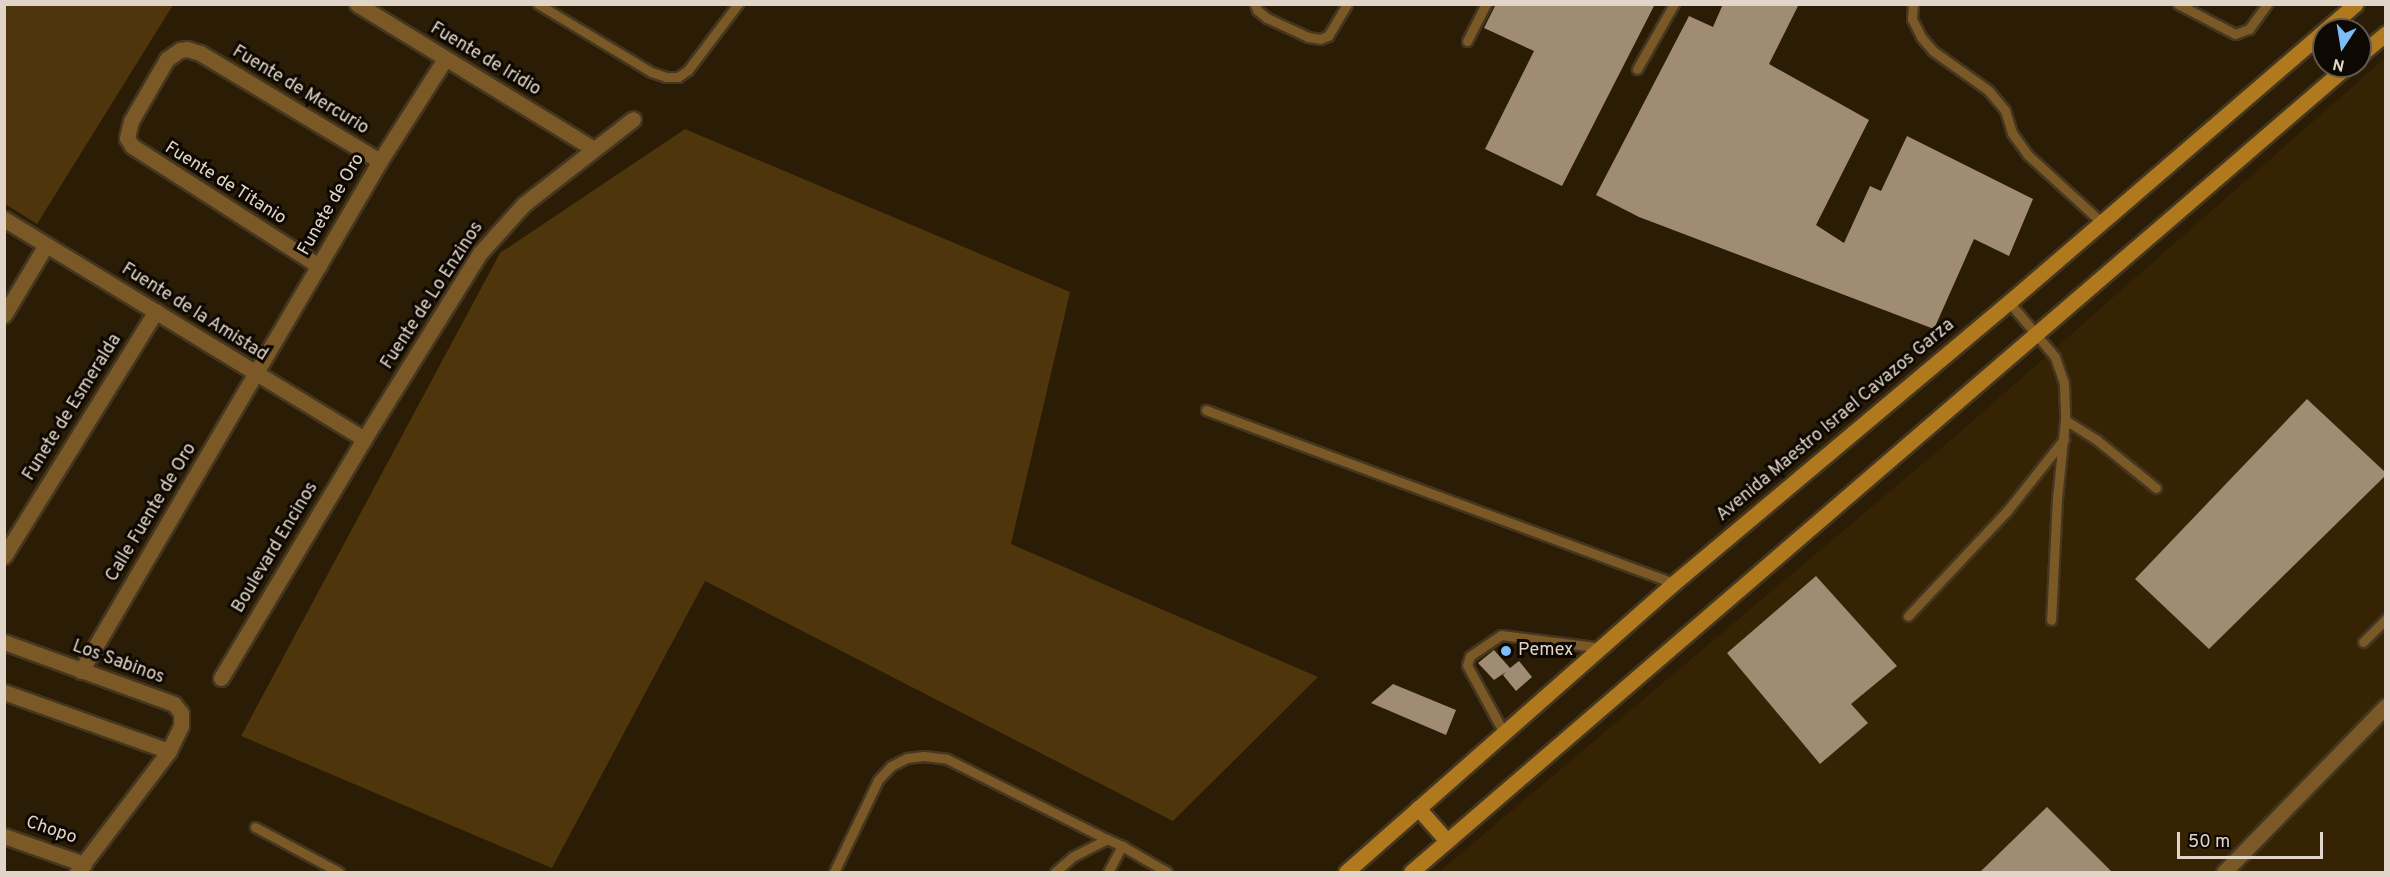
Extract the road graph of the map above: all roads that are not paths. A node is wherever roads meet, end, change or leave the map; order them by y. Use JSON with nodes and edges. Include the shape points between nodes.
{"nodes":[{"id":1,"x":357,"y":4,"type":"edge"},
{"id":2,"x":538,"y":4,"type":"edge"},
{"id":3,"x":738,"y":4,"type":"edge"},
{"id":4,"x":1255,"y":4,"type":"edge"},
{"id":5,"x":1347,"y":4,"type":"edge"},
{"id":6,"x":1486,"y":4,"type":"edge"},
{"id":7,"x":1674,"y":4,"type":"edge"},
{"id":8,"x":1913,"y":4,"type":"edge"},
{"id":9,"x":2178,"y":4,"type":"edge"},
{"id":10,"x":2267,"y":4,"type":"edge"},
{"id":11,"x":2355,"y":4,"type":"edge"},
{"id":12,"x":2385,"y":33,"type":"edge"},
{"id":13,"x":1467,"y":41,"type":"dead end"},
{"id":14,"x":2372,"y":44,"type":"edge"},
{"id":15,"x":445,"y":59,"type":"junction"},
{"id":16,"x":1637,"y":69,"type":"dead end"},
{"id":17,"x":2333,"y":78,"type":"edge"},
{"id":18,"x":633,"y":119,"type":"dead end"},
{"id":19,"x":592,"y":148,"type":"junction"},
{"id":20,"x":140,"y":154,"type":"joint"},
{"id":21,"x":380,"y":161,"type":"junction"},
{"id":22,"x":4,"y":219,"type":"edge"},
{"id":23,"x":2100,"y":221,"type":"junction"},
{"id":24,"x":46,"y":245,"type":"junction"},
{"id":25,"x":319,"y":266,"type":"junction"},
{"id":26,"x":2008,"y":302,"type":"junction"},
{"id":27,"x":156,"y":311,"type":"junction"},
{"id":28,"x":4,"y":315,"type":"edge"},
{"id":29,"x":2036,"y":332,"type":"junction"},
{"id":30,"x":257,"y":374,"type":"junction"},
{"id":31,"x":1206,"y":410,"type":"dead end"},
{"id":32,"x":2066,"y":420,"type":"junction"},
{"id":33,"x":364,"y":439,"type":"junction"},
{"id":34,"x":2064,"y":439,"type":"junction"},
{"id":35,"x":2156,"y":489,"type":"dead end"},
{"id":36,"x":4,"y":556,"type":"edge"},
{"id":37,"x":1674,"y":583,"type":"junction"},
{"id":38,"x":1908,"y":616,"type":"dead end"},
{"id":39,"x":2385,"y":619,"type":"edge"},
{"id":40,"x":2051,"y":620,"type":"dead end"},
{"id":41,"x":4,"y":642,"type":"edge"},
{"id":42,"x":2363,"y":642,"type":"dead end"},
{"id":43,"x":1603,"y":648,"type":"junction"},
{"id":44,"x":81,"y":671,"type":"junction"},
{"id":45,"x":220,"y":678,"type":"dead end"},
{"id":46,"x":4,"y":693,"type":"edge"},
{"id":47,"x":2385,"y":706,"type":"edge"},
{"id":48,"x":1504,"y":733,"type":"junction"},
{"id":49,"x":170,"y":751,"type":"junction"},
{"id":50,"x":1418,"y":808,"type":"junction"},
{"id":51,"x":255,"y":827,"type":"dead end"},
{"id":52,"x":4,"y":836,"type":"edge"},
{"id":53,"x":1107,"y":839,"type":"junction"},
{"id":54,"x":1448,"y":841,"type":"junction"},
{"id":55,"x":1122,"y":846,"type":"junction"},
{"id":56,"x":80,"y":868,"type":"edge"},
{"id":57,"x":339,"y":873,"type":"edge"},
{"id":58,"x":834,"y":873,"type":"edge"},
{"id":59,"x":1055,"y":873,"type":"edge"},
{"id":60,"x":1108,"y":873,"type":"edge"},
{"id":61,"x":1167,"y":873,"type":"edge"},
{"id":62,"x":1346,"y":873,"type":"edge"},
{"id":63,"x":1411,"y":873,"type":"edge"},
{"id":64,"x":2224,"y":873,"type":"edge"}],
"edges":[{"from":1,"to":15,"type":"street","name":"Fuente de Iridio"},
{"from":2,"to":3,"type":"lane","via":[[651,72],[678,77],[688,70]]},
{"from":4,"to":5,"type":"lane","via":[[1267,18],[1320,39],[1328,36]]},
{"from":6,"to":13,"type":"lane"},
{"from":7,"to":16,"type":"lane"},
{"from":8,"to":23,"type":"lane","via":[[1912,19],[1920,37],[1933,51],[1988,90],[2005,110],[2012,133],[2028,155]]},
{"from":9,"to":10,"type":"lane","via":[[2235,34],[2248,29]]},
{"from":11,"to":23,"type":"main road","name":"Avenida Maestro Israel Cavazos Garza"},
{"from":12,"to":14,"type":"main road"},
{"from":15,"to":19,"type":"street","name":"Fuente de Iridio"},
{"from":15,"to":21,"type":"street","name":"Funete de Oro"},
{"from":17,"to":29,"type":"main road"},
{"from":18,"to":19,"type":"street","name":"Fuente de Lo Enzinos"},
{"from":19,"to":33,"type":"street","name":"Fuente de Lo Enzinos","via":[[524,204],[480,253]]},
{"from":20,"to":21,"type":"street","name":"Fuente de Mercurio","via":[[127,138],[128,130],[167,59],[187,49],[200,53]]},
{"from":20,"to":25,"type":"street","name":"Fuente de Titanio"},
{"from":21,"to":25,"type":"street","name":"Funete de Oro"},
{"from":22,"to":24,"type":"street","name":"Fuente de la Amistad"},
{"from":23,"to":26,"type":"main road","name":"Avenida Maestro Israel Cavazos Garza"},
{"from":24,"to":27,"type":"street","name":"Fuente de la Amistad"},
{"from":24,"to":28,"type":"street"},
{"from":25,"to":30,"type":"street","name":"Funete de Oro"},
{"from":26,"to":29,"type":"lane"},
{"from":26,"to":37,"type":"main road","name":"Avenida Maestro Israel Cavazos Garza"},
{"from":27,"to":30,"type":"street","name":"Fuente de la Amistad"},
{"from":27,"to":36,"type":"street","name":"Funete de Esmeralda"},
{"from":29,"to":32,"type":"lane","via":[[2055,357],[2064,383]]},
{"from":29,"to":54,"type":"main road"},
{"from":30,"to":33,"type":"street","name":"Fuente de la Amistad"},
{"from":30,"to":44,"type":"street","name":"Calle Fuente de Oro"},
{"from":31,"to":37,"type":"lane"},
{"from":32,"to":34,"type":"lane"},
{"from":32,"to":35,"type":"lane"},
{"from":33,"to":45,"type":"street","name":"Boulevard Encinos"},
{"from":34,"to":38,"type":"lane","via":[[2007,511]]},
{"from":34,"to":40,"type":"lane"},
{"from":37,"to":43,"type":"main road","name":"Avenida Maestro Israel Cavazos Garza"},
{"from":39,"to":42,"type":"lane"},
{"from":41,"to":44,"type":"street","name":"Los Sabinos"},
{"from":43,"to":48,"type":"main road","name":"Avenida Maestro Israel Cavazos Garza"},
{"from":43,"to":48,"type":"lane","via":[[1501,635],[1470,656],[1467,665]]},
{"from":44,"to":49,"type":"street","name":"Los Sabinos","via":[[174,704],[182,713],[181,726]]},
{"from":46,"to":49,"type":"street"},
{"from":47,"to":64,"type":"street"},
{"from":48,"to":50,"type":"main road","name":"Avenida Maestro Israel Cavazos Garza"},
{"from":49,"to":56,"type":"street"},
{"from":50,"to":54,"type":"main road"},
{"from":50,"to":62,"type":"main road","name":"Avenida Maestro Israel Cavazos Garza"},
{"from":51,"to":57,"type":"lane"},
{"from":52,"to":56,"type":"street","name":"Chopo"},
{"from":53,"to":55,"type":"lane"},
{"from":53,"to":58,"type":"lane","via":[[947,759],[907,758],[891,766],[878,780]]},
{"from":53,"to":59,"type":"lane","via":[[1072,857]]},
{"from":54,"to":63,"type":"main road"},
{"from":55,"to":60,"type":"lane"},
{"from":55,"to":61,"type":"lane"}]}
